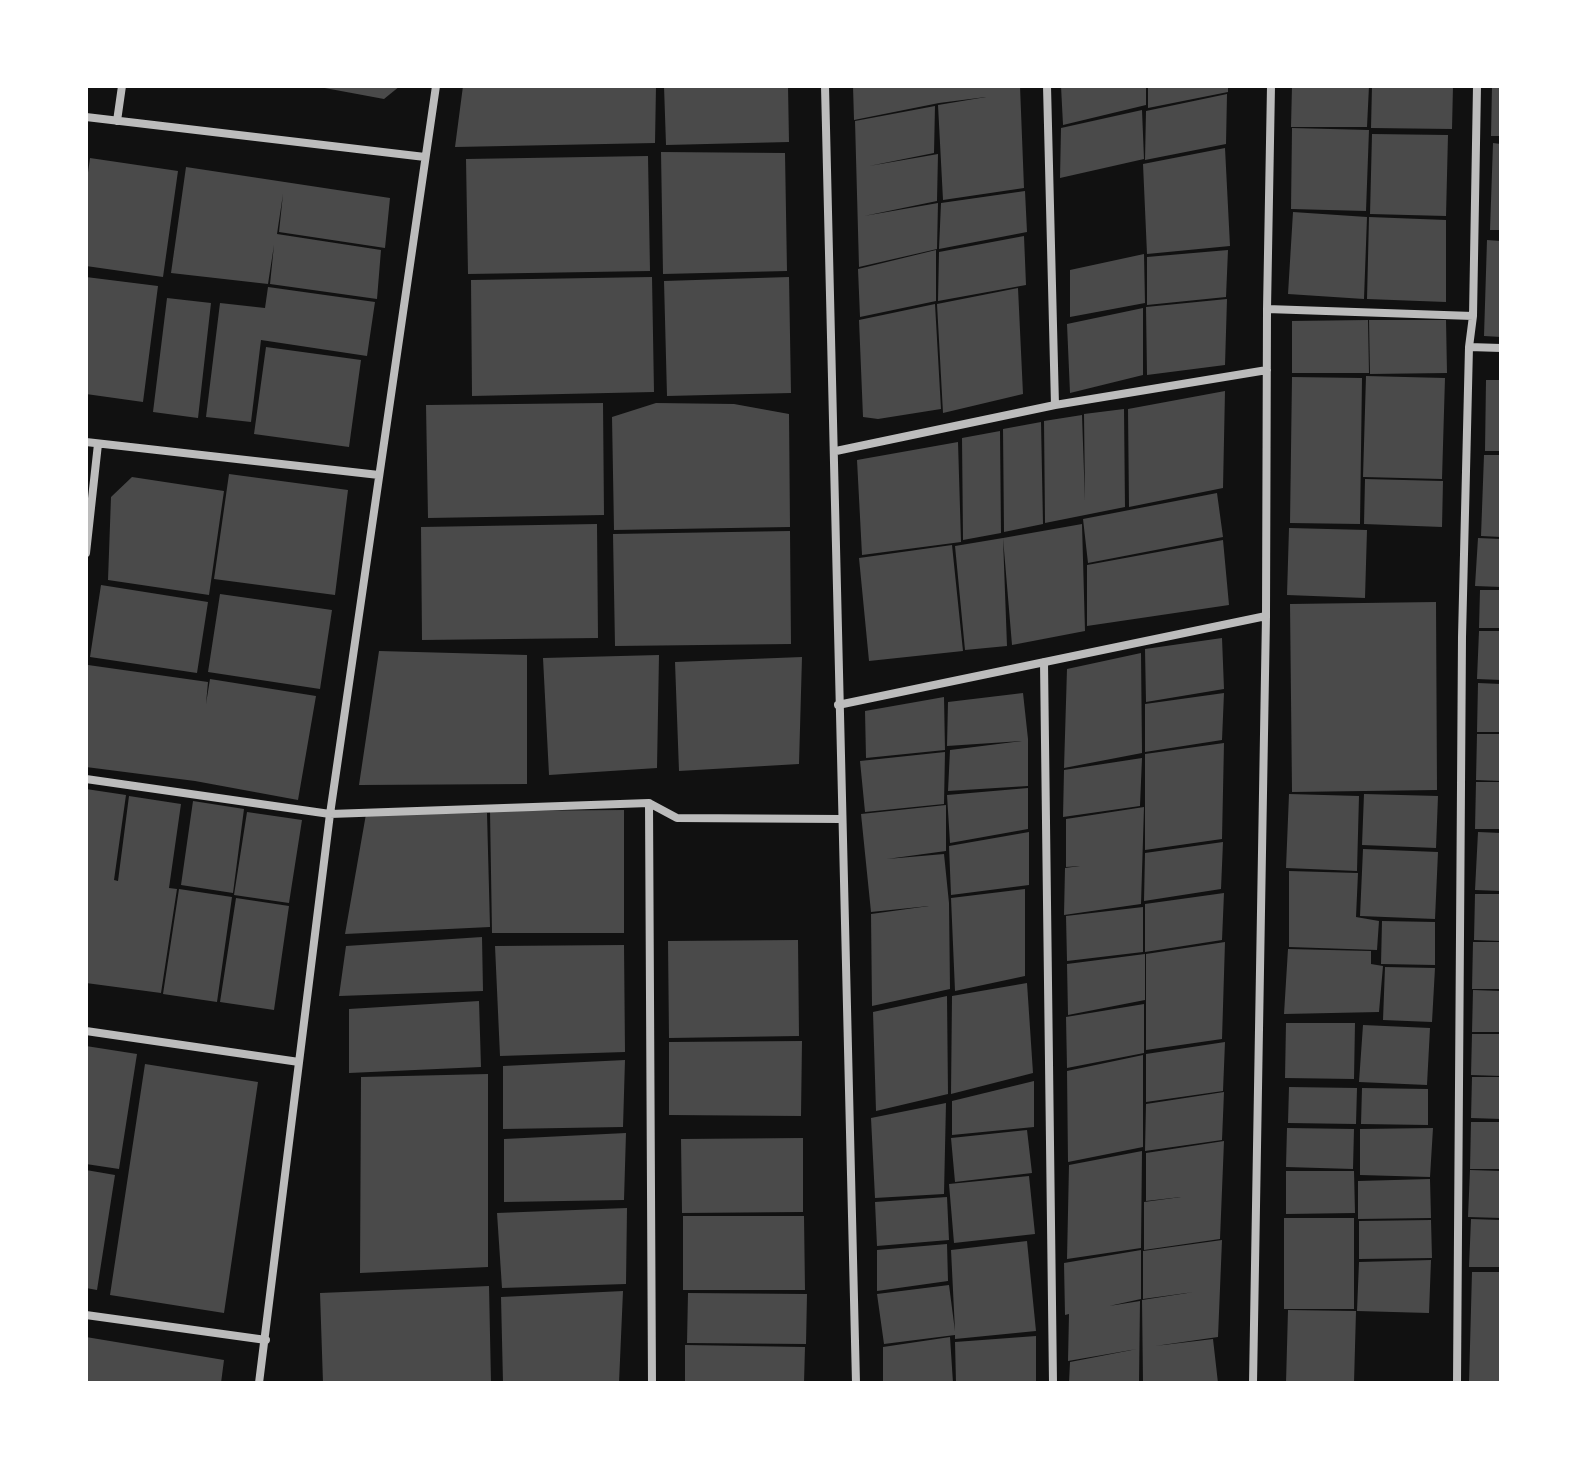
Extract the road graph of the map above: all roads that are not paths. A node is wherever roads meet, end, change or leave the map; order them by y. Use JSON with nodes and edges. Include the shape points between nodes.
{"nodes":[{"id":1,"x":122,"y":86,"type":"edge"},
{"id":2,"x":436,"y":86,"type":"edge"},
{"id":3,"x":825,"y":86,"type":"edge"},
{"id":4,"x":1047,"y":86,"type":"edge"},
{"id":5,"x":1271,"y":86,"type":"edge"},
{"id":6,"x":1477,"y":86,"type":"edge"},
{"id":7,"x":86,"y":117,"type":"edge"},
{"id":8,"x":117,"y":121,"type":"junction"},
{"id":9,"x":425,"y":157,"type":"junction"},
{"id":10,"x":1267,"y":309,"type":"junction"},
{"id":11,"x":1473,"y":316,"type":"junction"},
{"id":12,"x":1469,"y":347,"type":"junction"},
{"id":13,"x":1501,"y":348,"type":"edge"},
{"id":14,"x":1267,"y":370,"type":"junction"},
{"id":15,"x":1055,"y":405,"type":"junction"},
{"id":16,"x":86,"y":442,"type":"edge"},
{"id":17,"x":98,"y":444,"type":"junction"},
{"id":18,"x":836,"y":451,"type":"junction"},
{"id":19,"x":379,"y":475,"type":"junction"},
{"id":20,"x":86,"y":553,"type":"edge"},
{"id":21,"x":1266,"y":616,"type":"junction"},
{"id":22,"x":1044,"y":662,"type":"junction"},
{"id":23,"x":838,"y":705,"type":"junction"},
{"id":24,"x":86,"y":779,"type":"edge"},
{"id":25,"x":649,"y":803,"type":"junction"},
{"id":26,"x":330,"y":814,"type":"junction"},
{"id":27,"x":841,"y":819,"type":"junction"},
{"id":28,"x":86,"y":1031,"type":"edge"},
{"id":29,"x":299,"y":1062,"type":"junction"},
{"id":30,"x":86,"y":1315,"type":"edge"},
{"id":31,"x":266,"y":1340,"type":"junction"},
{"id":32,"x":259,"y":1383,"type":"edge"},
{"id":33,"x":652,"y":1383,"type":"edge"},
{"id":34,"x":856,"y":1383,"type":"edge"},
{"id":35,"x":1053,"y":1383,"type":"edge"},
{"id":36,"x":1253,"y":1383,"type":"edge"},
{"id":37,"x":1457,"y":1383,"type":"edge"}],
"edges":[{"from":1,"to":8,"type":"street"},
{"from":2,"to":9,"type":"street"},
{"from":3,"to":18,"type":"street"},
{"from":4,"to":15,"type":"street"},
{"from":5,"to":10,"type":"street"},
{"from":6,"to":11,"type":"street"},
{"from":7,"to":8,"type":"street"},
{"from":8,"to":9,"type":"street"},
{"from":9,"to":19,"type":"street"},
{"from":10,"to":11,"type":"street"},
{"from":10,"to":14,"type":"street"},
{"from":11,"to":12,"type":"street"},
{"from":12,"to":13,"type":"street"},
{"from":12,"to":37,"type":"street","via":[[1461,652]]},
{"from":14,"to":15,"type":"street"},
{"from":14,"to":21,"type":"street"},
{"from":15,"to":18,"type":"street"},
{"from":16,"to":17,"type":"street"},
{"from":17,"to":19,"type":"street"},
{"from":17,"to":20,"type":"street"},
{"from":18,"to":23,"type":"street"},
{"from":19,"to":26,"type":"street"},
{"from":21,"to":22,"type":"street"},
{"from":21,"to":36,"type":"street"},
{"from":22,"to":23,"type":"street"},
{"from":22,"to":35,"type":"street"},
{"from":23,"to":27,"type":"street"},
{"from":24,"to":26,"type":"street"},
{"from":25,"to":26,"type":"street"},
{"from":25,"to":27,"type":"street","via":[[677,818]]},
{"from":25,"to":33,"type":"street"},
{"from":26,"to":29,"type":"street"},
{"from":27,"to":34,"type":"street"},
{"from":28,"to":29,"type":"street"},
{"from":29,"to":31,"type":"street"},
{"from":30,"to":31,"type":"street"},
{"from":31,"to":32,"type":"street"}]}
